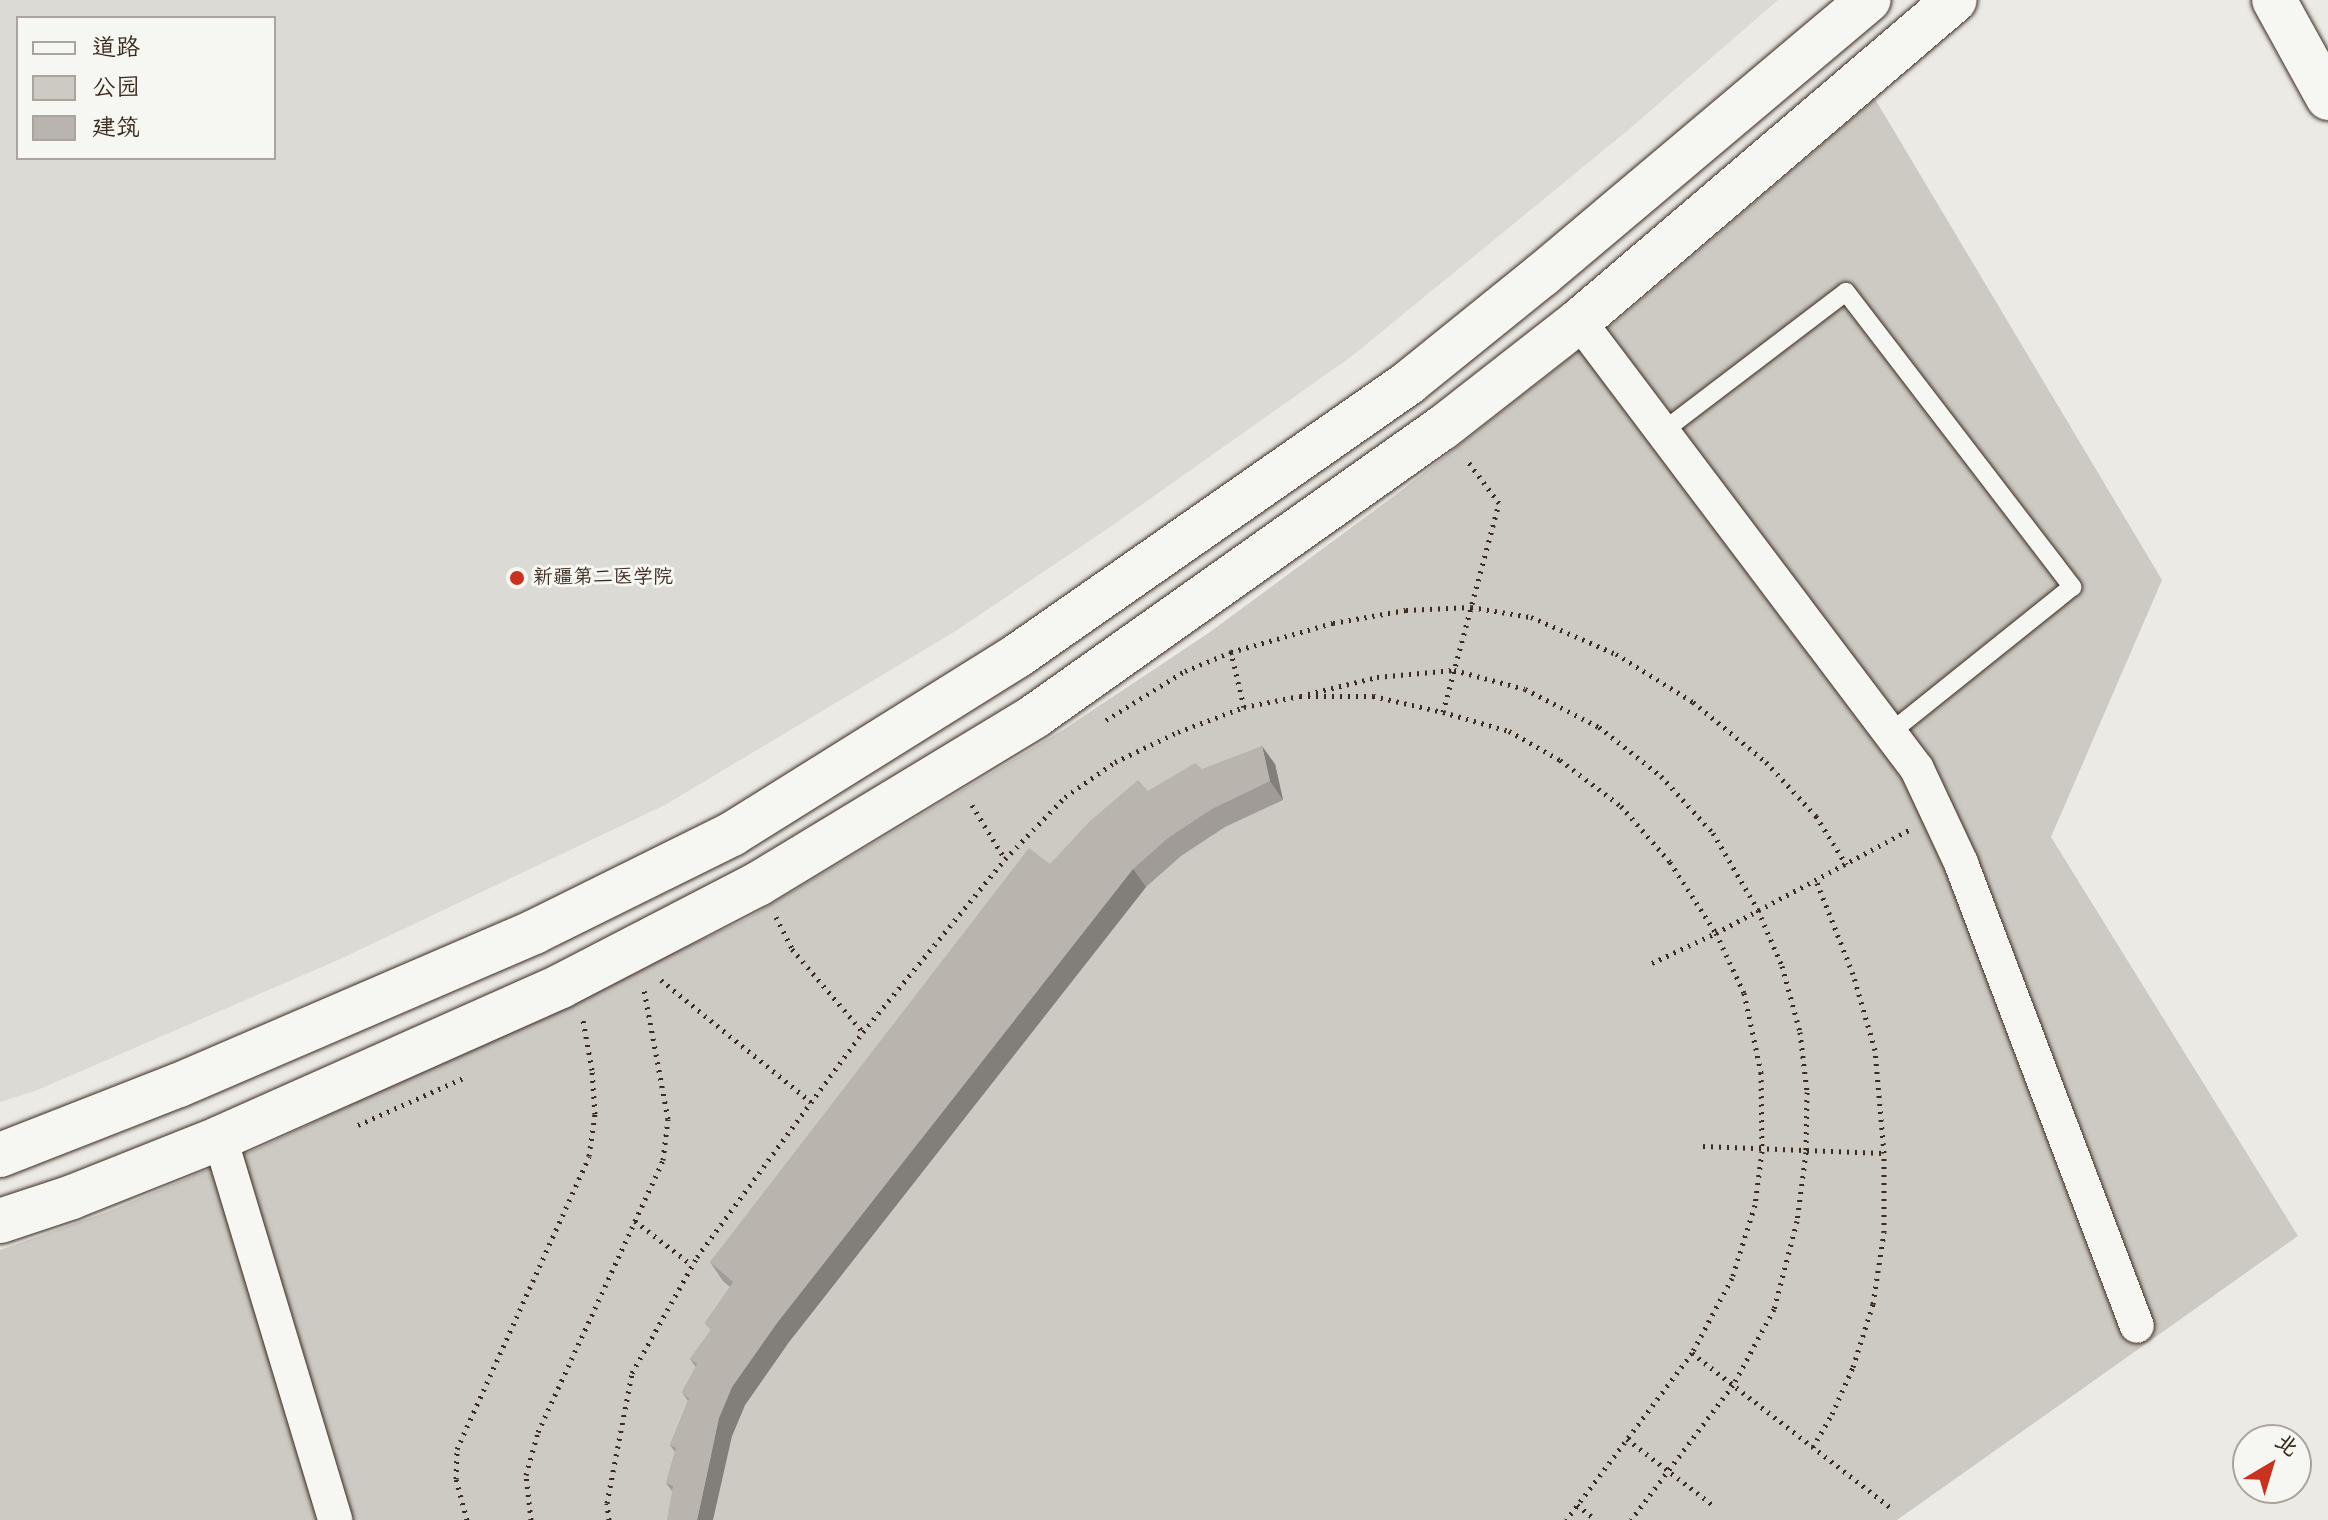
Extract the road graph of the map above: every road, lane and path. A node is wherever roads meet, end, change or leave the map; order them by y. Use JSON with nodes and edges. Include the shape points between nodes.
{"nodes":[{"id":1,"x":1869,"y":0,"type":"edge"},
{"id":2,"x":1955,"y":0,"type":"edge"},
{"id":3,"x":2274,"y":0,"type":"edge"},
{"id":4,"x":2328,"y":98,"type":"edge"},
{"id":5,"x":1579,"y":321,"type":"junction"},
{"id":6,"x":1442,"y":428,"type":"junction"},
{"id":7,"x":1662,"y":432,"type":"junction"},
{"id":8,"x":1471,"y":607,"type":"junction"},
{"id":9,"x":1454,"y":670,"type":"junction"},
{"id":10,"x":1300,"y":696,"type":"junction"},
{"id":11,"x":1244,"y":707,"type":"junction"},
{"id":12,"x":1443,"y":712,"type":"junction"},
{"id":13,"x":1890,"y":733,"type":"junction"},
{"id":14,"x":972,"y":805,"type":"dead end"},
{"id":15,"x":1939,"y":815,"type":"junction"},
{"id":16,"x":1005,"y":859,"type":"junction"},
{"id":17,"x":1846,"y":864,"type":"junction"},
{"id":18,"x":1816,"y":880,"type":"junction"},
{"id":19,"x":1758,"y":910,"type":"junction"},
{"id":20,"x":1716,"y":933,"type":"junction"},
{"id":21,"x":1652,"y":963,"type":"dead end"},
{"id":22,"x":661,"y":980,"type":"dead end"},
{"id":23,"x":644,"y":989,"type":"dead end"},
{"id":24,"x":583,"y":1020,"type":"dead end"},
{"id":25,"x":811,"y":1102,"type":"junction"},
{"id":26,"x":220,"y":1138,"type":"junction"},
{"id":27,"x":1703,"y":1146,"type":"dead end"},
{"id":28,"x":1762,"y":1151,"type":"junction"},
{"id":29,"x":1806,"y":1152,"type":"junction"},
{"id":30,"x":1884,"y":1153,"type":"junction"},
{"id":31,"x":0,"y":1155,"type":"edge"},
{"id":32,"x":0,"y":1221,"type":"edge"},
{"id":33,"x":635,"y":1221,"type":"junction"},
{"id":34,"x":692,"y":1265,"type":"junction"},
{"id":35,"x":2137,"y":1326,"type":"dead end"},
{"id":36,"x":1692,"y":1353,"type":"junction"},
{"id":37,"x":1733,"y":1385,"type":"junction"},
{"id":38,"x":1627,"y":1439,"type":"junction"},
{"id":39,"x":1813,"y":1447,"type":"junction"},
{"id":40,"x":1668,"y":1470,"type":"junction"},
{"id":41,"x":1577,"y":1505,"type":"junction"},
{"id":42,"x":1714,"y":1506,"type":"dead end"},
{"id":43,"x":1891,"y":1508,"type":"dead end"},
{"id":44,"x":335,"y":1520,"type":"edge"},
{"id":45,"x":467,"y":1520,"type":"edge"},
{"id":46,"x":531,"y":1520,"type":"edge"},
{"id":47,"x":609,"y":1520,"type":"edge"},
{"id":48,"x":1566,"y":1520,"type":"edge"},
{"id":49,"x":1596,"y":1520,"type":"edge"},
{"id":50,"x":1631,"y":1520,"type":"edge"}],
"edges":[{"from":1,"to":31,"type":"main road","via":[[1408,383],[1017,656],[746,826],[534,932],[179,1085]]},
{"from":2,"to":5,"type":"main road"},
{"from":3,"to":4,"type":"main road"},
{"from":5,"to":6,"type":"main road"},
{"from":5,"to":7,"type":"street"},
{"from":6,"to":8,"type":"path","via":[[1499,503]]},
{"from":6,"to":26,"type":"main road","via":[[1035,716],[758,884],[561,986]]},
{"from":7,"to":13,"type":"street"},
{"from":7,"to":13,"type":"lane","via":[[1846,292],[2072,587]]},
{"from":8,"to":9,"type":"path"},
{"from":8,"to":11,"type":"path","via":[[1406,610],[1333,623],[1231,652]]},
{"from":8,"to":17,"type":"path","via":[[1531,617],[1616,654],[1693,702],[1766,762],[1816,816]]},
{"from":9,"to":10,"type":"path","via":[[1377,677]]},
{"from":9,"to":12,"type":"path"},
{"from":9,"to":19,"type":"path","via":[[1525,689],[1599,727],[1661,776],[1713,833]]},
{"from":10,"to":11,"type":"path"},
{"from":10,"to":12,"type":"path","via":[[1373,696]]},
{"from":11,"to":16,"type":"path","via":[[1115,762],[1065,797]]},
{"from":12,"to":20,"type":"path","via":[[1509,731],[1560,760],[1621,806],[1670,862]]},
{"from":13,"to":15,"type":"street","via":[[1917,769]]},
{"from":14,"to":16,"type":"path"},
{"from":15,"to":17,"type":"path"},
{"from":15,"to":35,"type":"street"},
{"from":16,"to":25,"type":"path"},
{"from":17,"to":18,"type":"path"},
{"from":18,"to":19,"type":"path"},
{"from":18,"to":30,"type":"path","via":[[1853,974],[1875,1050]]},
{"from":19,"to":20,"type":"path"},
{"from":19,"to":29,"type":"path","via":[[1782,966],[1800,1032]]},
{"from":20,"to":21,"type":"path"},
{"from":20,"to":28,"type":"path","via":[[1744,993],[1761,1072]]},
{"from":22,"to":25,"type":"path"},
{"from":23,"to":33,"type":"path","via":[[668,1119],[663,1160]]},
{"from":24,"to":45,"type":"path","via":[[595,1114],[589,1156],[457,1449],[456,1479]]},
{"from":25,"to":34,"type":"path"},
{"from":26,"to":32,"type":"main road"},
{"from":26,"to":44,"type":"street"},
{"from":27,"to":28,"type":"path"},
{"from":28,"to":29,"type":"path"},
{"from":28,"to":36,"type":"path","via":[[1755,1205],[1732,1278]]},
{"from":29,"to":30,"type":"path"},
{"from":29,"to":37,"type":"path","via":[[1797,1221],[1774,1309]]},
{"from":30,"to":39,"type":"path","via":[[1884,1232],[1873,1304],[1853,1367]]},
{"from":33,"to":34,"type":"path"},
{"from":33,"to":46,"type":"path","via":[[538,1432],[526,1475]]},
{"from":34,"to":47,"type":"path","via":[[632,1373],[607,1503]]},
{"from":36,"to":37,"type":"path"},
{"from":36,"to":38,"type":"path"},
{"from":37,"to":39,"type":"path"},
{"from":37,"to":40,"type":"path"},
{"from":38,"to":40,"type":"path"},
{"from":38,"to":41,"type":"path"},
{"from":39,"to":43,"type":"path"},
{"from":40,"to":42,"type":"path"},
{"from":40,"to":50,"type":"path"},
{"from":41,"to":48,"type":"path"},
{"from":41,"to":49,"type":"path"}]}
